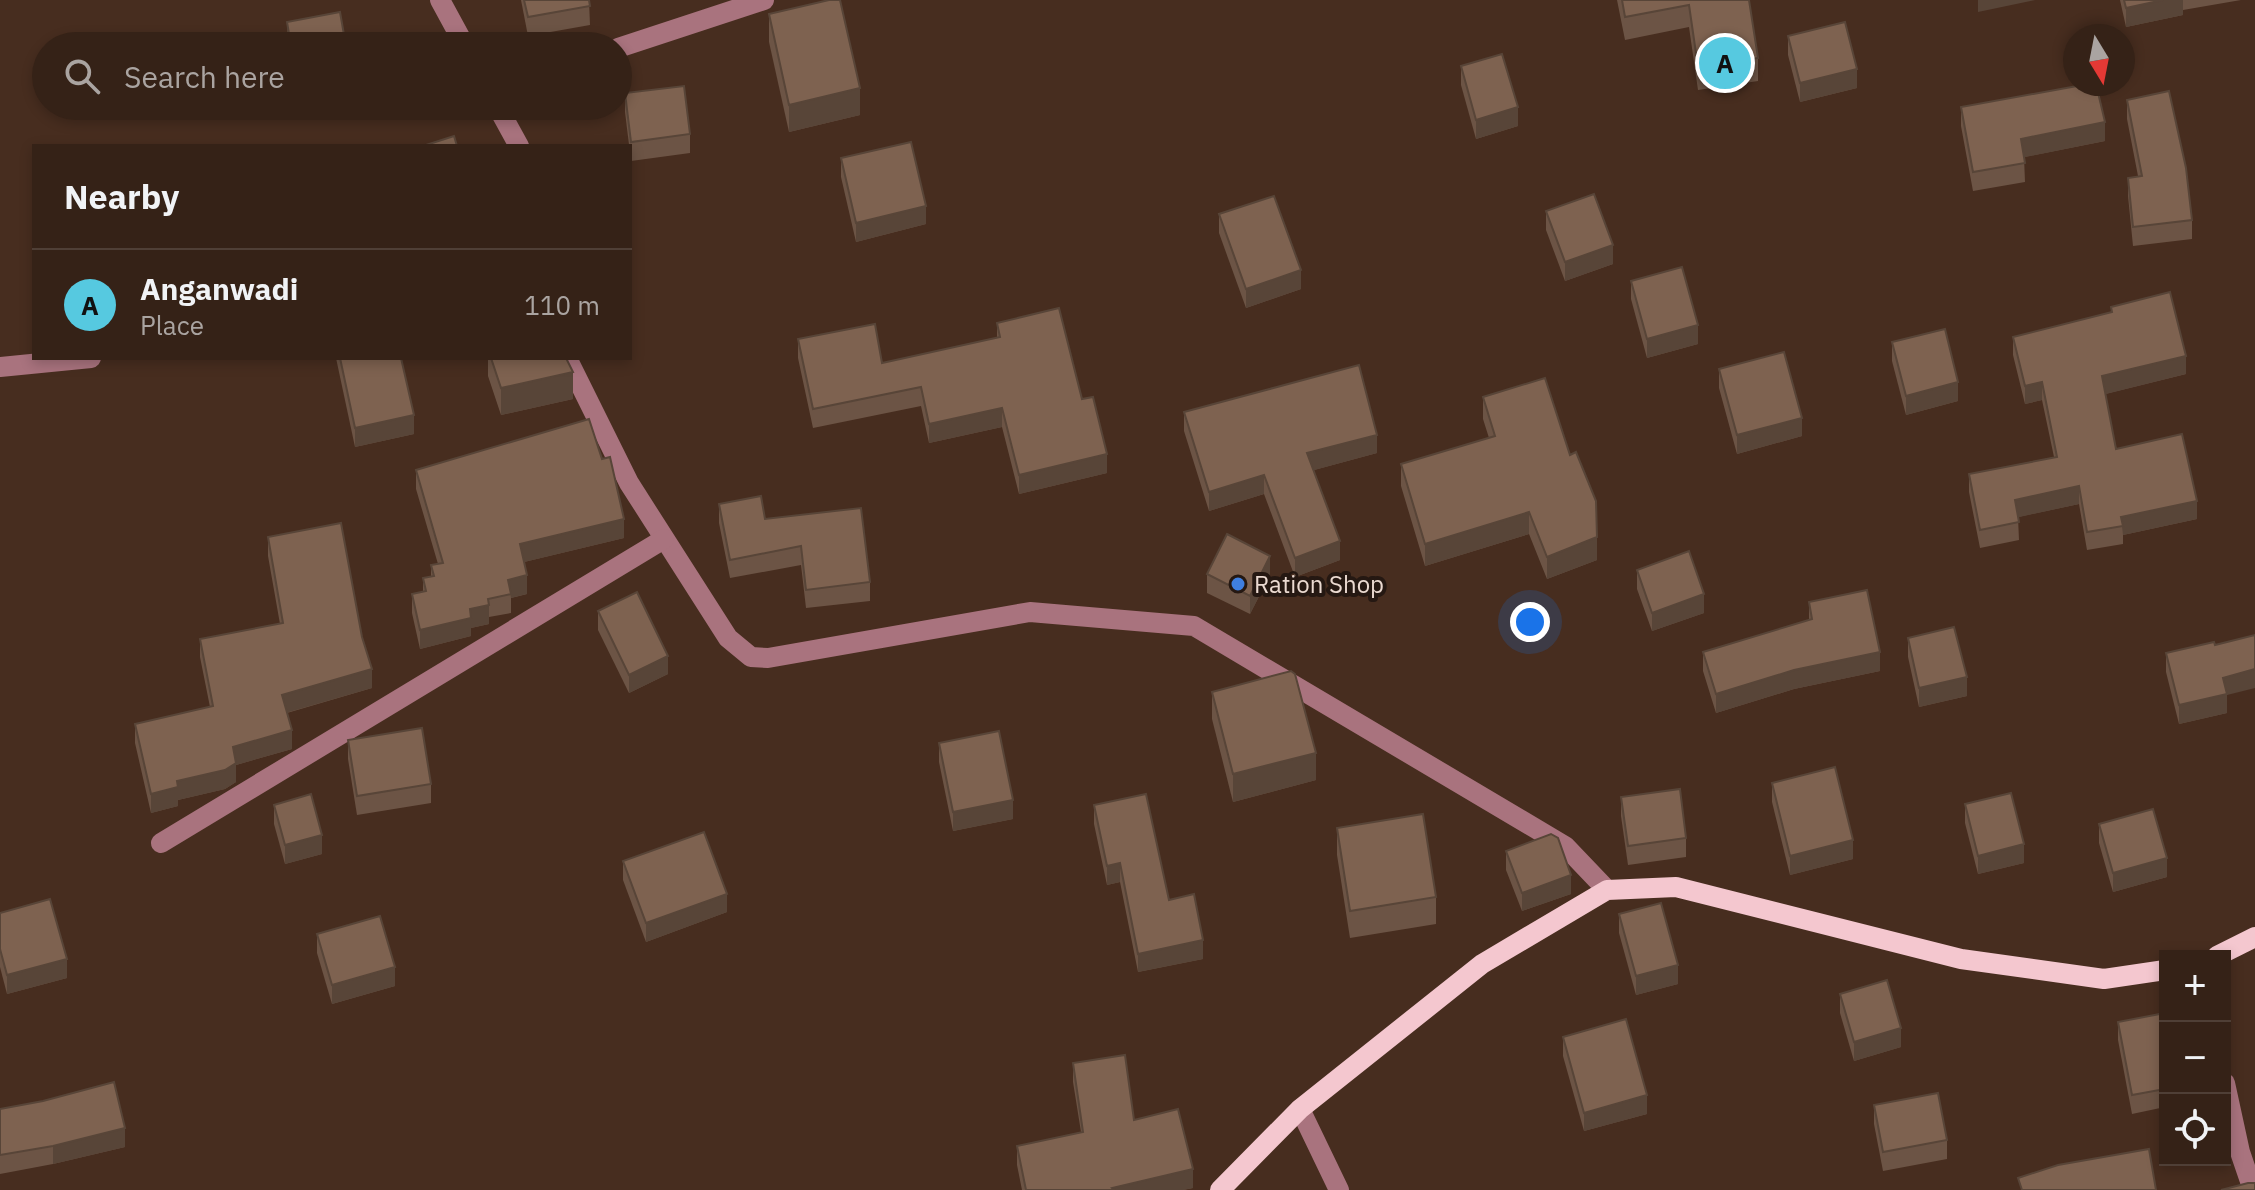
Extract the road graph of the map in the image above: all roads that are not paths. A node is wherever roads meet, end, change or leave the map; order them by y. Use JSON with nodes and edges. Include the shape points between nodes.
{"nodes":[{"id":1,"x":440,"y":0,"type":"edge"},
{"id":2,"x":764,"y":0,"type":"edge"},
{"id":3,"x":457,"y":32,"type":"edge"},
{"id":4,"x":632,"y":43,"type":"edge"},
{"id":5,"x":505,"y":120,"type":"edge"},
{"id":6,"x":518,"y":144,"type":"edge"},
{"id":7,"x":71,"y":360,"type":"edge"},
{"id":8,"x":568,"y":360,"type":"edge"},
{"id":9,"x":0,"y":367,"type":"edge"},
{"id":10,"x":664,"y":539,"type":"junction"},
{"id":11,"x":161,"y":843,"type":"dead end"},
{"id":12,"x":1607,"y":890,"type":"junction"},
{"id":13,"x":2255,"y":937,"type":"edge"},
{"id":14,"x":2229,"y":950,"type":"edge"},
{"id":15,"x":2159,"y":971,"type":"edge"},
{"id":16,"x":2227,"y":1094,"type":"edge"},
{"id":17,"x":1300,"y":1109,"type":"junction"},
{"id":18,"x":1220,"y":1190,"type":"edge"},
{"id":19,"x":1339,"y":1190,"type":"edge"},
{"id":20,"x":2253,"y":1190,"type":"edge"}],
"edges":[{"from":1,"to":3,"type":"street"},
{"from":2,"to":4,"type":"street"},
{"from":5,"to":6,"type":"street"},
{"from":7,"to":9,"type":"street"},
{"from":8,"to":10,"type":"street","via":[[629,483]]},
{"from":10,"to":11,"type":"street"},
{"from":10,"to":12,"type":"street","via":[[728,638],[751,657],[1030,612],[1194,626],[1565,846]]},
{"from":12,"to":15,"type":"main road","via":[[1676,887],[1961,959],[2104,979]]},
{"from":12,"to":17,"type":"main road","via":[[1482,964]]},
{"from":13,"to":14,"type":"main road"},
{"from":16,"to":20,"type":"street"},
{"from":17,"to":18,"type":"main road"},
{"from":17,"to":19,"type":"street"}]}
